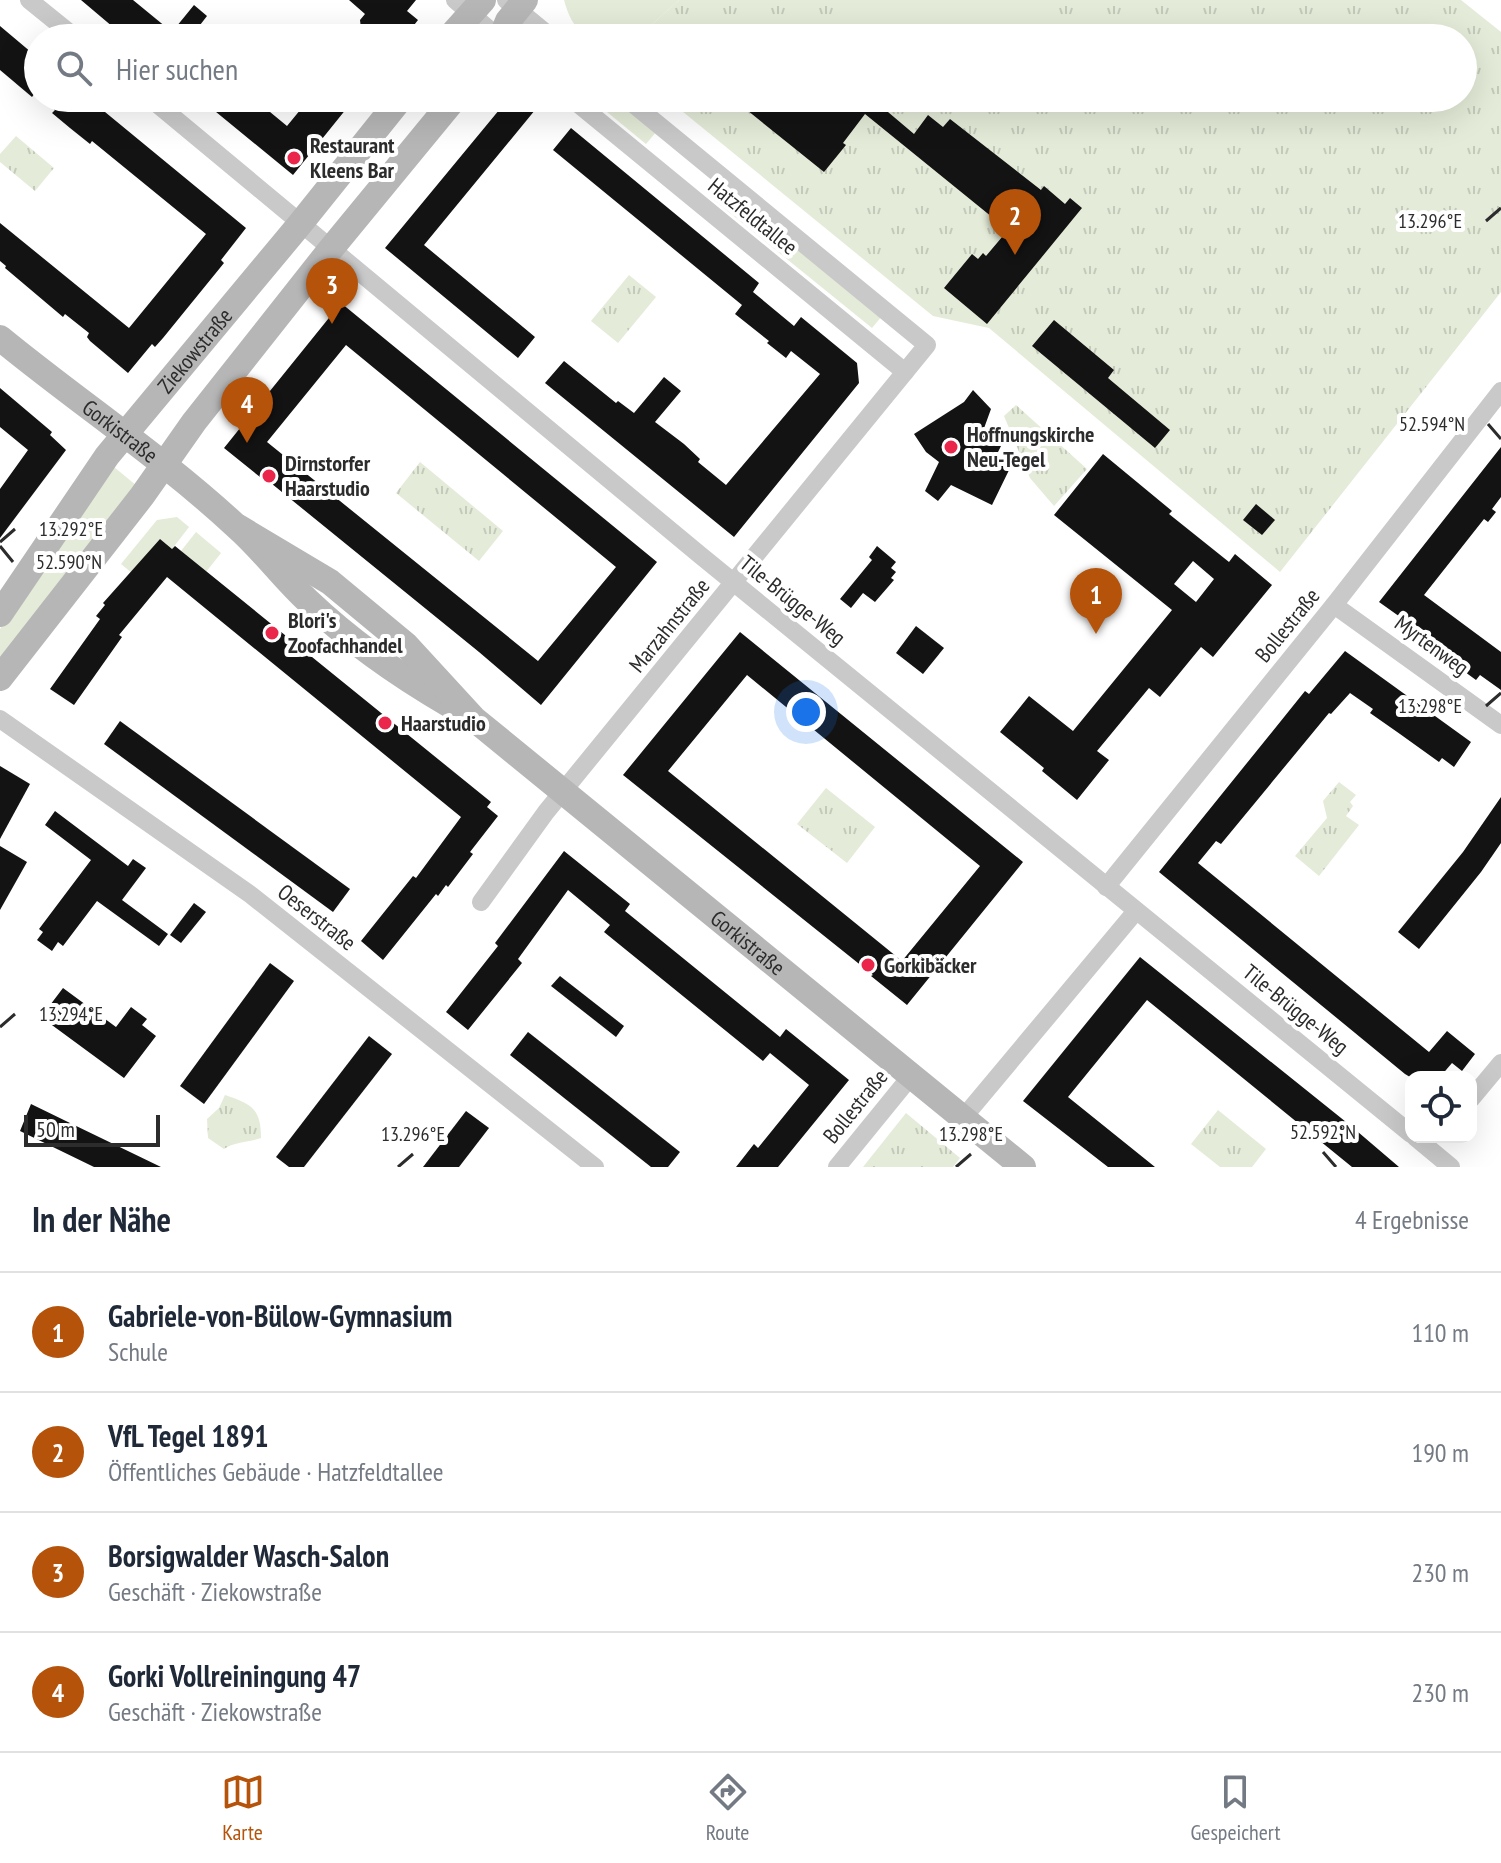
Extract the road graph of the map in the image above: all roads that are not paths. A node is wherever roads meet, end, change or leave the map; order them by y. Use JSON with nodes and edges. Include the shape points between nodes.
{"nodes":[{"id":1,"x":40,"y":3,"type":"edge"},
{"id":2,"x":516,"y":3,"type":"edge"},
{"id":3,"x":470,"y":4,"type":"edge"},
{"id":4,"x":62,"y":24,"type":"edge"},
{"id":5,"x":458,"y":24,"type":"edge"},
{"id":6,"x":488,"y":24,"type":"edge"},
{"id":7,"x":507,"y":24,"type":"edge"},
{"id":8,"x":538,"y":24,"type":"edge"},
{"id":9,"x":167,"y":112,"type":"edge"},
{"id":10,"x":390,"y":112,"type":"edge"},
{"id":11,"x":443,"y":112,"type":"edge"},
{"id":12,"x":588,"y":112,"type":"edge"},
{"id":13,"x":643,"y":112,"type":"edge"},
{"id":14,"x":300,"y":224,"type":"junction"},
{"id":15,"x":330,"y":250,"type":"junction"},
{"id":16,"x":0,"y":338,"type":"edge"},
{"id":17,"x":927,"y":345,"type":"joint"},
{"id":18,"x":905,"y":372,"type":"junction"},
{"id":19,"x":1501,"y":391,"type":"edge"},
{"id":20,"x":125,"y":435,"type":"junction"},
{"id":21,"x":164,"y":465,"type":"junction"},
{"id":22,"x":735,"y":583,"type":"junction"},
{"id":23,"x":1334,"y":605,"type":"junction"},
{"id":24,"x":0,"y":614,"type":"edge"},
{"id":25,"x":0,"y":678,"type":"edge"},
{"id":26,"x":0,"y":719,"type":"edge"},
{"id":27,"x":1501,"y":725,"type":"edge"},
{"id":28,"x":563,"y":792,"type":"junction"},
{"id":29,"x":1106,"y":887,"type":"junction"},
{"id":30,"x":481,"y":902,"type":"dead end"},
{"id":31,"x":1136,"y":911,"type":"junction"},
{"id":32,"x":1501,"y":1063,"type":"edge"},
{"id":33,"x":911,"y":1076,"type":"junction"},
{"id":34,"x":1477,"y":1092,"type":"edge"},
{"id":35,"x":963,"y":1118,"type":"junction"},
{"id":36,"x":1405,"y":1125,"type":"edge"},
{"id":37,"x":1427,"y":1143,"type":"edge"},
{"id":38,"x":595,"y":1167,"type":"edge"},
{"id":39,"x":837,"y":1167,"type":"edge"},
{"id":40,"x":1023,"y":1167,"type":"edge"},
{"id":41,"x":1451,"y":1167,"type":"edge"}],
"edges":[{"from":1,"to":4,"type":"street"},
{"from":2,"to":7,"type":"street"},
{"from":2,"to":8,"type":"street"},
{"from":3,"to":5,"type":"street"},
{"from":3,"to":6,"type":"street"},
{"from":9,"to":14,"type":"street","name":"Tile-Brügge-Weg"},
{"from":10,"to":14,"type":"street","name":"Ziekowstraße"},
{"from":11,"to":15,"type":"street","name":"Ziekowstraße"},
{"from":12,"to":18,"type":"street","name":"Hatzfeldtallee"},
{"from":13,"to":17,"type":"street","name":"Hatzfeldtallee"},
{"from":14,"to":15,"type":"street","name":"Tile-Brügge-Weg"},
{"from":14,"to":20,"type":"street","name":"Ziekowstraße"},
{"from":15,"to":21,"type":"street","name":"Ziekowstraße"},
{"from":15,"to":22,"type":"street","name":"Tile-Brügge-Weg"},
{"from":16,"to":20,"type":"street","name":"Gorkistraße"},
{"from":17,"to":18,"type":"street","name":"Marzahnstraße"},
{"from":18,"to":22,"type":"street","name":"Marzahnstraße"},
{"from":19,"to":23,"type":"street","name":"Bollestraße"},
{"from":20,"to":21,"type":"street","name":"Gorkistraße"},
{"from":20,"to":24,"type":"street","name":"Ziekowstraße"},
{"from":21,"to":25,"type":"street","name":"Ziekowstraße"},
{"from":21,"to":28,"type":"street","name":"Gorkistraße","via":[[238,527],[330,582],[406,645],[474,719]]},
{"from":22,"to":28,"type":"street","name":"Marzahnstraße"},
{"from":22,"to":29,"type":"street","name":"Tile-Brügge-Weg"},
{"from":23,"to":27,"type":"street","name":"Myrtenweg"},
{"from":23,"to":29,"type":"street","name":"Bollestraße"},
{"from":26,"to":38,"type":"street","name":"Oeserstraße","via":[[251,895]]},
{"from":28,"to":30,"type":"street","name":"Marzahnstraße"},
{"from":28,"to":33,"type":"street","name":"Gorkistraße"},
{"from":29,"to":31,"type":"street","name":"Tile-Brügge-Weg"},
{"from":31,"to":35,"type":"street"},
{"from":31,"to":36,"type":"street","name":"Tile-Brügge-Weg"},
{"from":32,"to":34,"type":"street"},
{"from":33,"to":35,"type":"street","name":"Gorkistraße"},
{"from":33,"to":39,"type":"street","name":"Bollestraße"},
{"from":35,"to":40,"type":"street","name":"Gorkistraße"},
{"from":37,"to":41,"type":"street","name":"Tile-Brügge-Weg"}]}
